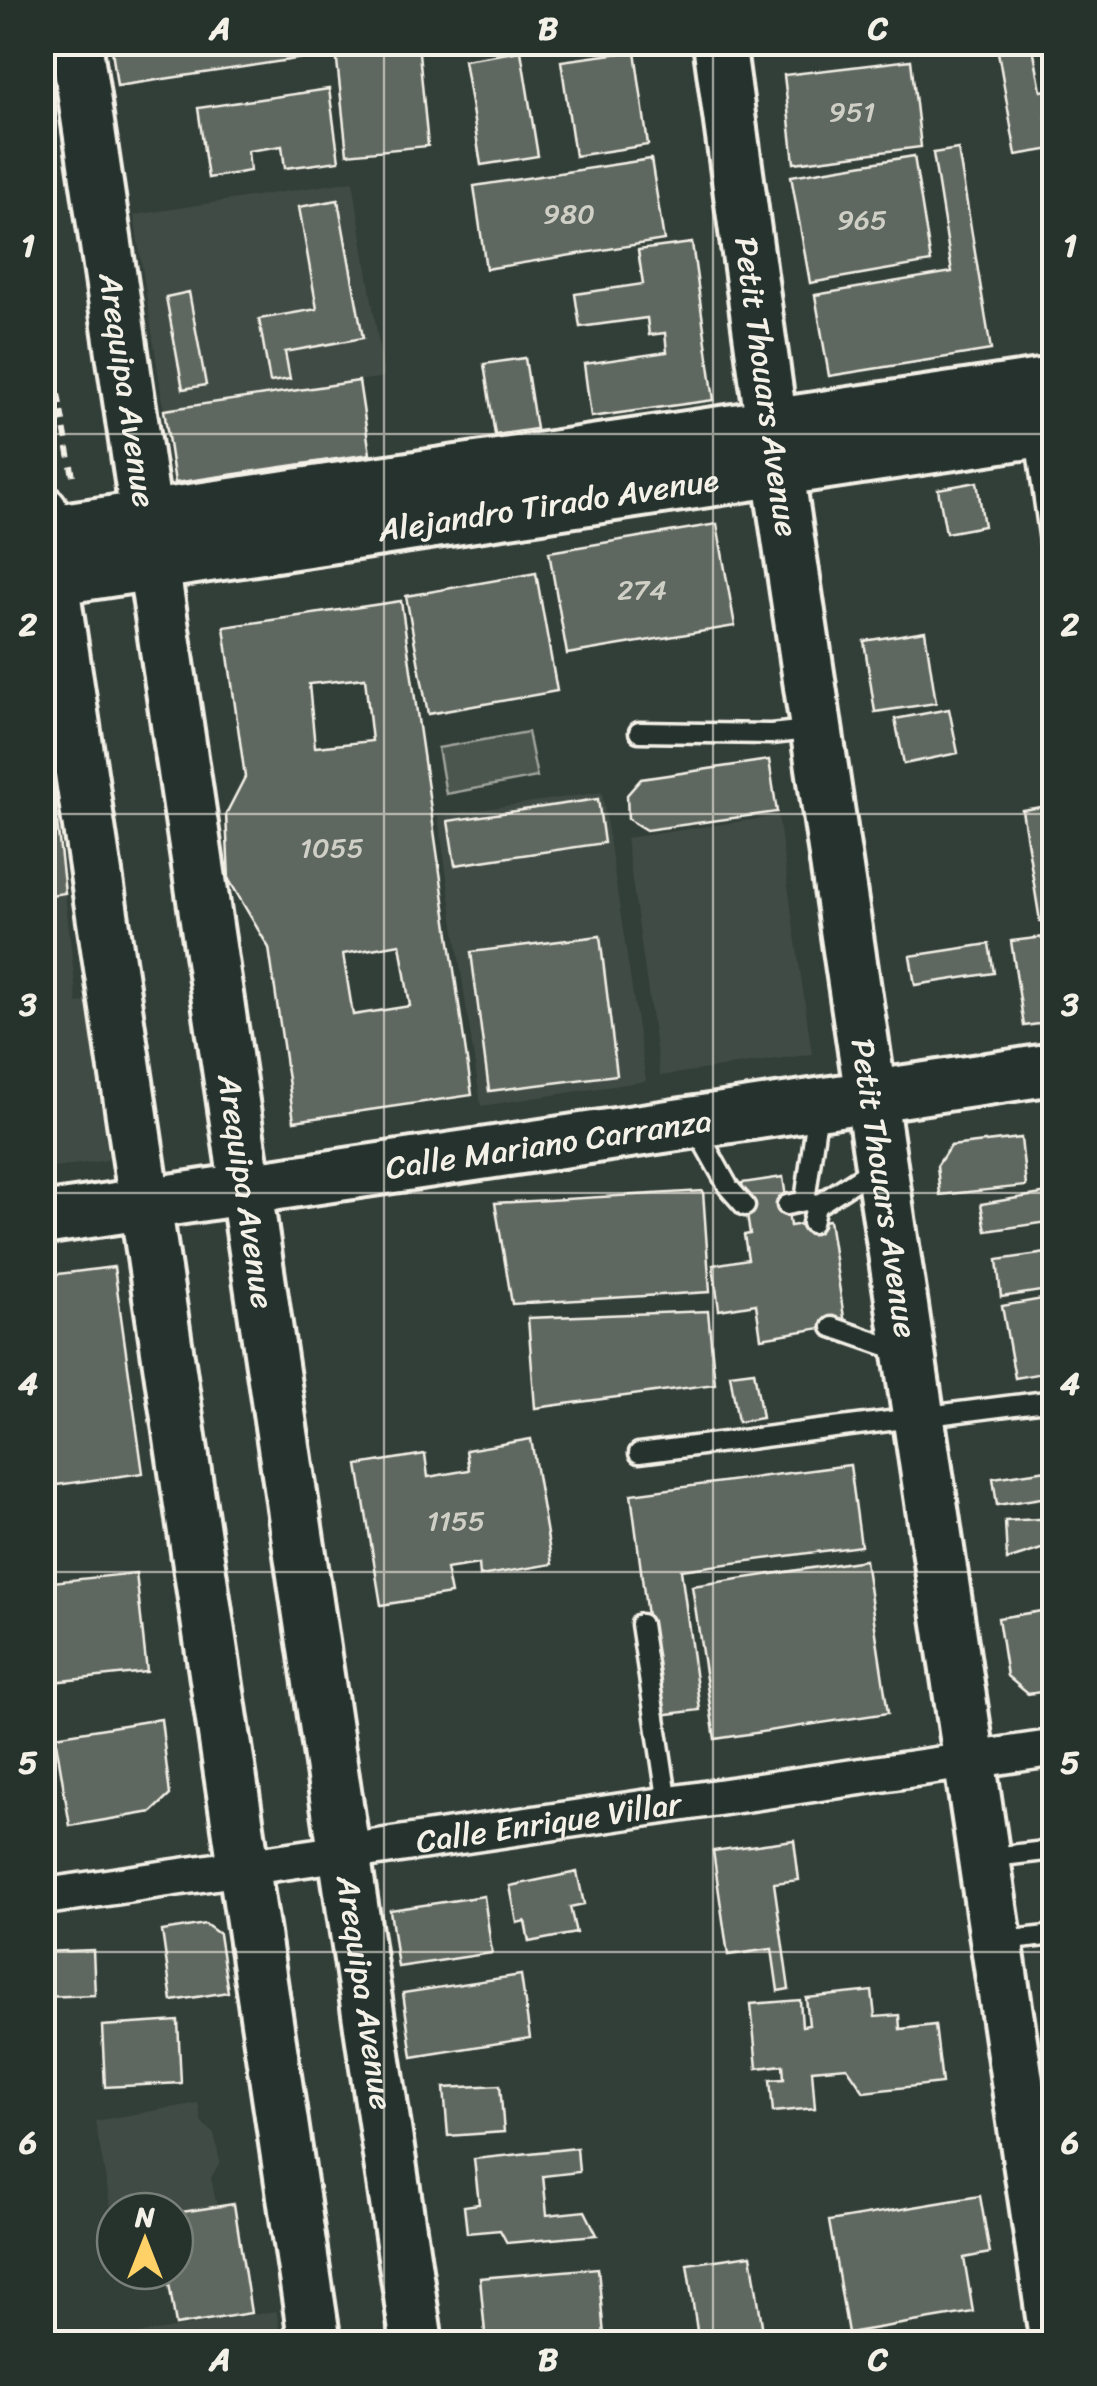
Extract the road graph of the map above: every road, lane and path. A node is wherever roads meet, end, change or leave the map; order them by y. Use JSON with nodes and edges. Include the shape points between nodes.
{"nodes":[{"id":1,"x":76,"y":42,"type":"edge"},
{"id":2,"x":719,"y":42,"type":"edge"},
{"id":3,"x":42,"y":306,"type":"edge"},
{"id":4,"x":1054,"y":382,"type":"edge"},
{"id":5,"x":1045,"y":431,"type":"edge"},
{"id":6,"x":774,"y":448,"type":"junction"},
{"id":7,"x":51,"y":512,"type":"edge"},
{"id":8,"x":146,"y":516,"type":"junction"},
{"id":9,"x":154,"y":564,"type":"junction"},
{"id":10,"x":1054,"y":570,"type":"edge"},
{"id":11,"x":48,"y":580,"type":"edge"},
{"id":12,"x":816,"y":729,"type":"junction"},
{"id":13,"x":639,"y":732,"type":"dead end"},
{"id":14,"x":1054,"y":1068,"type":"edge"},
{"id":15,"x":871,"y":1096,"type":"junction"},
{"id":16,"x":818,"y":1104,"type":"junction"},
{"id":17,"x":693,"y":1122,"type":"junction"},
{"id":18,"x":881,"y":1164,"type":"junction"},
{"id":19,"x":246,"y":1188,"type":"junction"},
{"id":20,"x":146,"y":1204,"type":"junction"},
{"id":21,"x":746,"y":1206,"type":"dead end"},
{"id":22,"x":42,"y":1218,"type":"edge"},
{"id":23,"x":832,"y":1327,"type":"dead end"},
{"id":24,"x":909,"y":1354,"type":"junction"},
{"id":25,"x":1054,"y":1400,"type":"edge"},
{"id":26,"x":918,"y":1416,"type":"junction"},
{"id":27,"x":639,"y":1453,"type":"dead end"},
{"id":28,"x":641,"y":1624,"type":"dead end"},
{"id":29,"x":1054,"y":1748,"type":"edge"},
{"id":30,"x":970,"y":1760,"type":"junction"},
{"id":31,"x":668,"y":1804,"type":"junction"},
{"id":32,"x":1054,"y":1850,"type":"edge"},
{"id":33,"x":345,"y":1852,"type":"junction"},
{"id":34,"x":984,"y":1858,"type":"junction"},
{"id":35,"x":244,"y":1868,"type":"junction"},
{"id":36,"x":42,"y":1897,"type":"edge"},
{"id":37,"x":1054,"y":1935,"type":"edge"},
{"id":38,"x":997,"y":1942,"type":"junction"},
{"id":39,"x":1054,"y":2330,"type":"edge"},
{"id":40,"x":315,"y":2344,"type":"edge"},
{"id":41,"x":417,"y":2344,"type":"edge"}],
"edges":[{"from":1,"to":8,"type":"main road","name":"Arequipa Avenue"},
{"from":2,"to":6,"type":"main road","name":"Petit Thouars Avenue"},
{"from":3,"to":7,"type":"path"},
{"from":4,"to":6,"type":"main road","name":"Alejandro Tirado Avenue"},
{"from":5,"to":6,"type":"main road","name":"Alejandro Tirado Avenue"},
{"from":5,"to":10,"type":"lane"},
{"from":6,"to":8,"type":"main road","name":"Alejandro Tirado Avenue"},
{"from":6,"to":9,"type":"main road","name":"Alejandro Tirado Avenue"},
{"from":6,"to":12,"type":"main road","name":"Petit Thouars Avenue"},
{"from":7,"to":8,"type":"main road","name":"Alejandro Tirado Avenue"},
{"from":7,"to":11,"type":"main road"},
{"from":8,"to":9,"type":"main road","name":"Arequipa Avenue"},
{"from":9,"to":11,"type":"main road","name":"Alejandro Tirado Avenue"},
{"from":9,"to":19,"type":"main road","name":"Arequipa Avenue"},
{"from":11,"to":20,"type":"main road"},
{"from":12,"to":13,"type":"lane"},
{"from":12,"to":15,"type":"main road","name":"Petit Thouars Avenue"},
{"from":14,"to":15,"type":"main road","name":"Calle Mariano Carranza"},
{"from":15,"to":16,"type":"main road","name":"Calle Mariano Carranza"},
{"from":15,"to":18,"type":"main road","name":"Petit Thouars Avenue"},
{"from":16,"to":17,"type":"main road","name":"Calle Mariano Carranza"},
{"from":16,"to":18,"type":"lane","via":[[805,1209]]},
{"from":17,"to":19,"type":"main road","name":"Calle Mariano Carranza"},
{"from":17,"to":21,"type":"lane"},
{"from":18,"to":24,"type":"main road","name":"Petit Thouars Avenue"},
{"from":19,"to":20,"type":"main road","name":"Calle Mariano Carranza"},
{"from":19,"to":33,"type":"main road","name":"Arequipa Avenue"},
{"from":20,"to":22,"type":"main road","name":"Calle Mariano Carranza"},
{"from":20,"to":35,"type":"main road"},
{"from":23,"to":24,"type":"lane"},
{"from":24,"to":26,"type":"main road","name":"Petit Thouars Avenue"},
{"from":25,"to":26,"type":"lane"},
{"from":26,"to":27,"type":"lane"},
{"from":26,"to":30,"type":"main road","name":"Petit Thouars Avenue"},
{"from":28,"to":31,"type":"lane"},
{"from":29,"to":30,"type":"street","name":"Calle Enrique Villar"},
{"from":30,"to":31,"type":"street","name":"Calle Enrique Villar"},
{"from":30,"to":34,"type":"main road","name":"Petit Thouars Avenue"},
{"from":31,"to":33,"type":"street","name":"Calle Enrique Villar"},
{"from":32,"to":34,"type":"lane"},
{"from":33,"to":35,"type":"street","name":"Calle Enrique Villar"},
{"from":33,"to":41,"type":"main road","name":"Arequipa Avenue"},
{"from":34,"to":38,"type":"main road","name":"Petit Thouars Avenue"},
{"from":35,"to":36,"type":"street","name":"Calle Enrique Villar"},
{"from":35,"to":40,"type":"main road"},
{"from":37,"to":38,"type":"lane"},
{"from":38,"to":39,"type":"main road","name":"Petit Thouars Avenue"}]}
